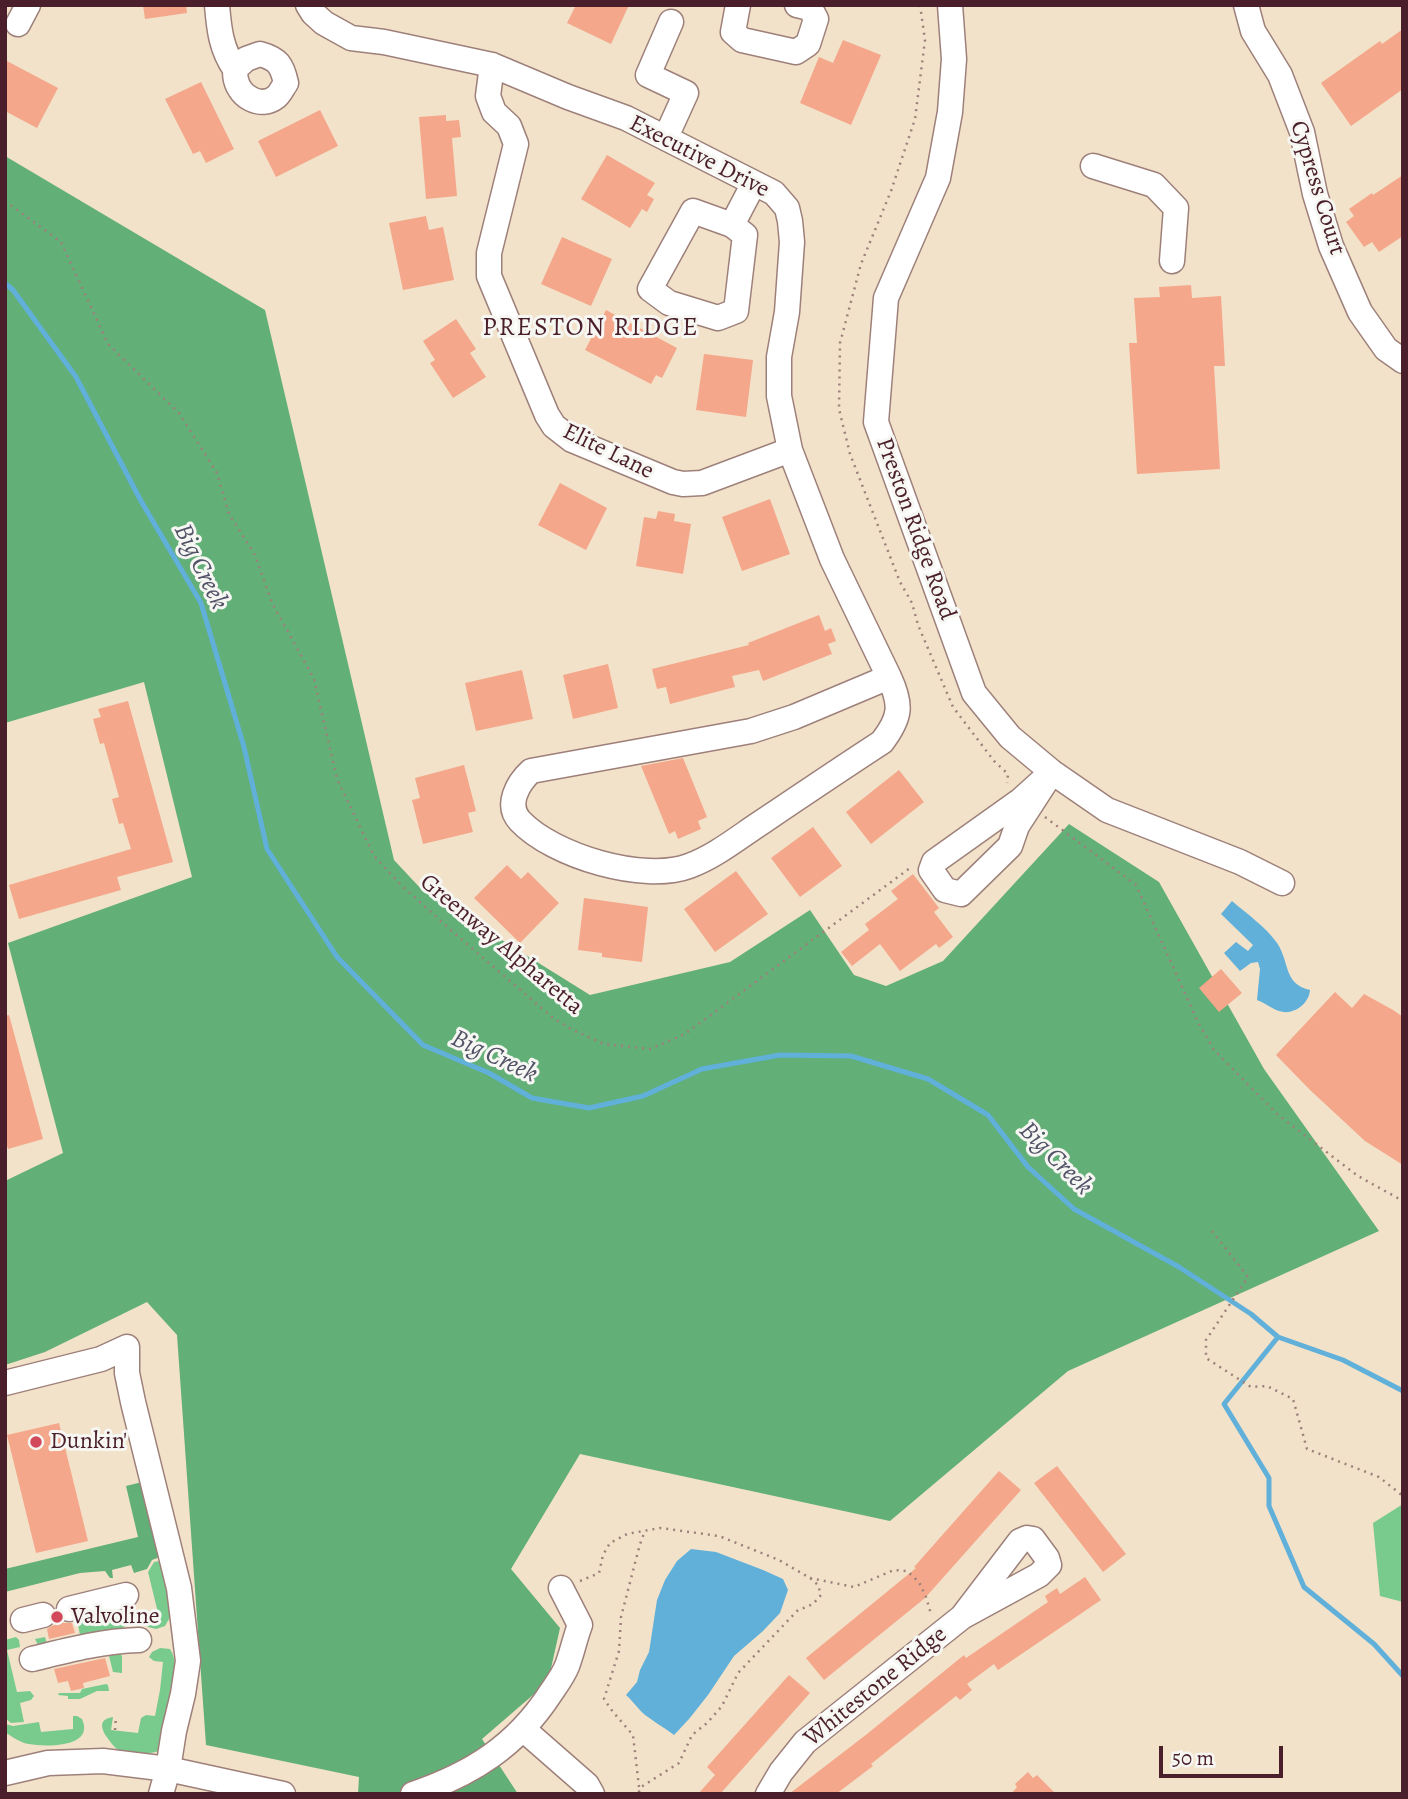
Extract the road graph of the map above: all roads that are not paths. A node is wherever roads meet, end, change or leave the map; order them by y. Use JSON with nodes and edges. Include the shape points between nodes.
{"nodes":[{"id":1,"x":217,"y":5,"type":"edge"},
{"id":2,"x":307,"y":5,"type":"edge"},
{"id":3,"x":738,"y":5,"type":"edge"},
{"id":4,"x":797,"y":5,"type":"edge"},
{"id":5,"x":950,"y":5,"type":"edge"},
{"id":6,"x":1247,"y":5,"type":"edge"},
{"id":7,"x":671,"y":22,"type":"dead end"},
{"id":8,"x":492,"y":65,"type":"junction"},
{"id":9,"x":235,"y":69,"type":"dead end"},
{"id":10,"x":666,"y":137,"type":"junction"},
{"id":11,"x":1093,"y":166,"type":"dead end"},
{"id":12,"x":754,"y":183,"type":"junction"},
{"id":13,"x":732,"y":225,"type":"junction"},
{"id":14,"x":1172,"y":261,"type":"dead end"},
{"id":15,"x":1403,"y":361,"type":"edge"},
{"id":16,"x":790,"y":450,"type":"junction"},
{"id":17,"x":889,"y":677,"type":"junction"},
{"id":18,"x":1052,"y":772,"type":"junction"},
{"id":19,"x":1282,"y":883,"type":"dead end"},
{"id":20,"x":5,"y":1384,"type":"edge"},
{"id":21,"x":561,"y":1588,"type":"road end"},
{"id":22,"x":126,"y":1595,"type":"dead end"},
{"id":23,"x":69,"y":1609,"type":"dead end"},
{"id":24,"x":962,"y":1617,"type":"dead end"},
{"id":25,"x":139,"y":1640,"type":"dead end"},
{"id":26,"x":32,"y":1659,"type":"dead end"},
{"id":27,"x":523,"y":1729,"type":"junction"},
{"id":28,"x":169,"y":1769,"type":"junction"},
{"id":29,"x":5,"y":1773,"type":"edge"},
{"id":30,"x":161,"y":1794,"type":"edge"},
{"id":31,"x":283,"y":1794,"type":"edge"},
{"id":32,"x":413,"y":1794,"type":"edge"},
{"id":33,"x":592,"y":1794,"type":"edge"},
{"id":34,"x":768,"y":1794,"type":"edge"}],
"edges":[{"from":1,"to":9,"type":"street","via":[[220,35]]},
{"from":2,"to":8,"type":"street","name":"Executive Drive","via":[[324,23],[351,38]]},
{"from":3,"to":4,"type":"street","via":[[733,32],[742,40],[796,52],[808,44],[816,19],[810,8]]},
{"from":5,"to":18,"type":"street","name":"Preston Ridge Road","via":[[954,59],[950,112],[937,177],[886,298],[876,422],[974,693],[1010,737]]},
{"from":6,"to":15,"type":"street","name":"Cypress Court","via":[[1253,31],[1280,75],[1302,132],[1331,246],[1360,313],[1386,349]]},
{"from":7,"to":10,"type":"street","via":[[648,75],[686,93]]},
{"from":8,"to":10,"type":"street","name":"Executive Drive"},
{"from":8,"to":16,"type":"street","name":"Elite Lane","via":[[488,96],[516,144],[489,253],[489,276],[554,426],[572,440],[683,484],[702,483]]},
{"from":10,"to":12,"type":"street","name":"Executive Drive"},
{"from":11,"to":14,"type":"street","via":[[1154,185],[1176,208]]},
{"from":12,"to":13,"type":"street"},
{"from":12,"to":16,"type":"street","name":"Executive Drive","via":[[774,193],[790,221],[787,312],[779,357],[779,396]]},
{"from":13,"to":13,"type":"street","via":[[745,235],[736,311],[718,318],[669,303],[650,289],[693,211]]},
{"from":16,"to":17,"type":"street","name":"Executive Drive","via":[[832,559]]},
{"from":17,"to":17,"type":"street","name":"Executive Drive","via":[[897,693],[898,710],[882,742],[719,851],[689,866],[645,870],[594,862],[546,840],[513,813],[520,781],[531,771],[751,731]]},
{"from":18,"to":18,"type":"street","via":[[934,862],[932,870],[945,890],[961,894],[1010,846],[1017,826]]},
{"from":18,"to":19,"type":"street","name":"Preston Ridge Road","via":[[1107,810]]},
{"from":20,"to":28,"type":"street","via":[[101,1359],[127,1347],[133,1402],[179,1588],[188,1661]]},
{"from":21,"to":27,"type":"street","via":[[580,1625],[567,1667]]},
{"from":22,"to":23,"type":"street"},
{"from":24,"to":34,"type":"street","name":"Whitestone Ridge","via":[[805,1742]]},
{"from":25,"to":26,"type":"street","via":[[115,1640]]},
{"from":27,"to":32,"type":"street","via":[[472,1769]]},
{"from":27,"to":33,"type":"street"},
{"from":28,"to":29,"type":"street","via":[[48,1763]]},
{"from":28,"to":30,"type":"street"},
{"from":28,"to":31,"type":"street"}]}
